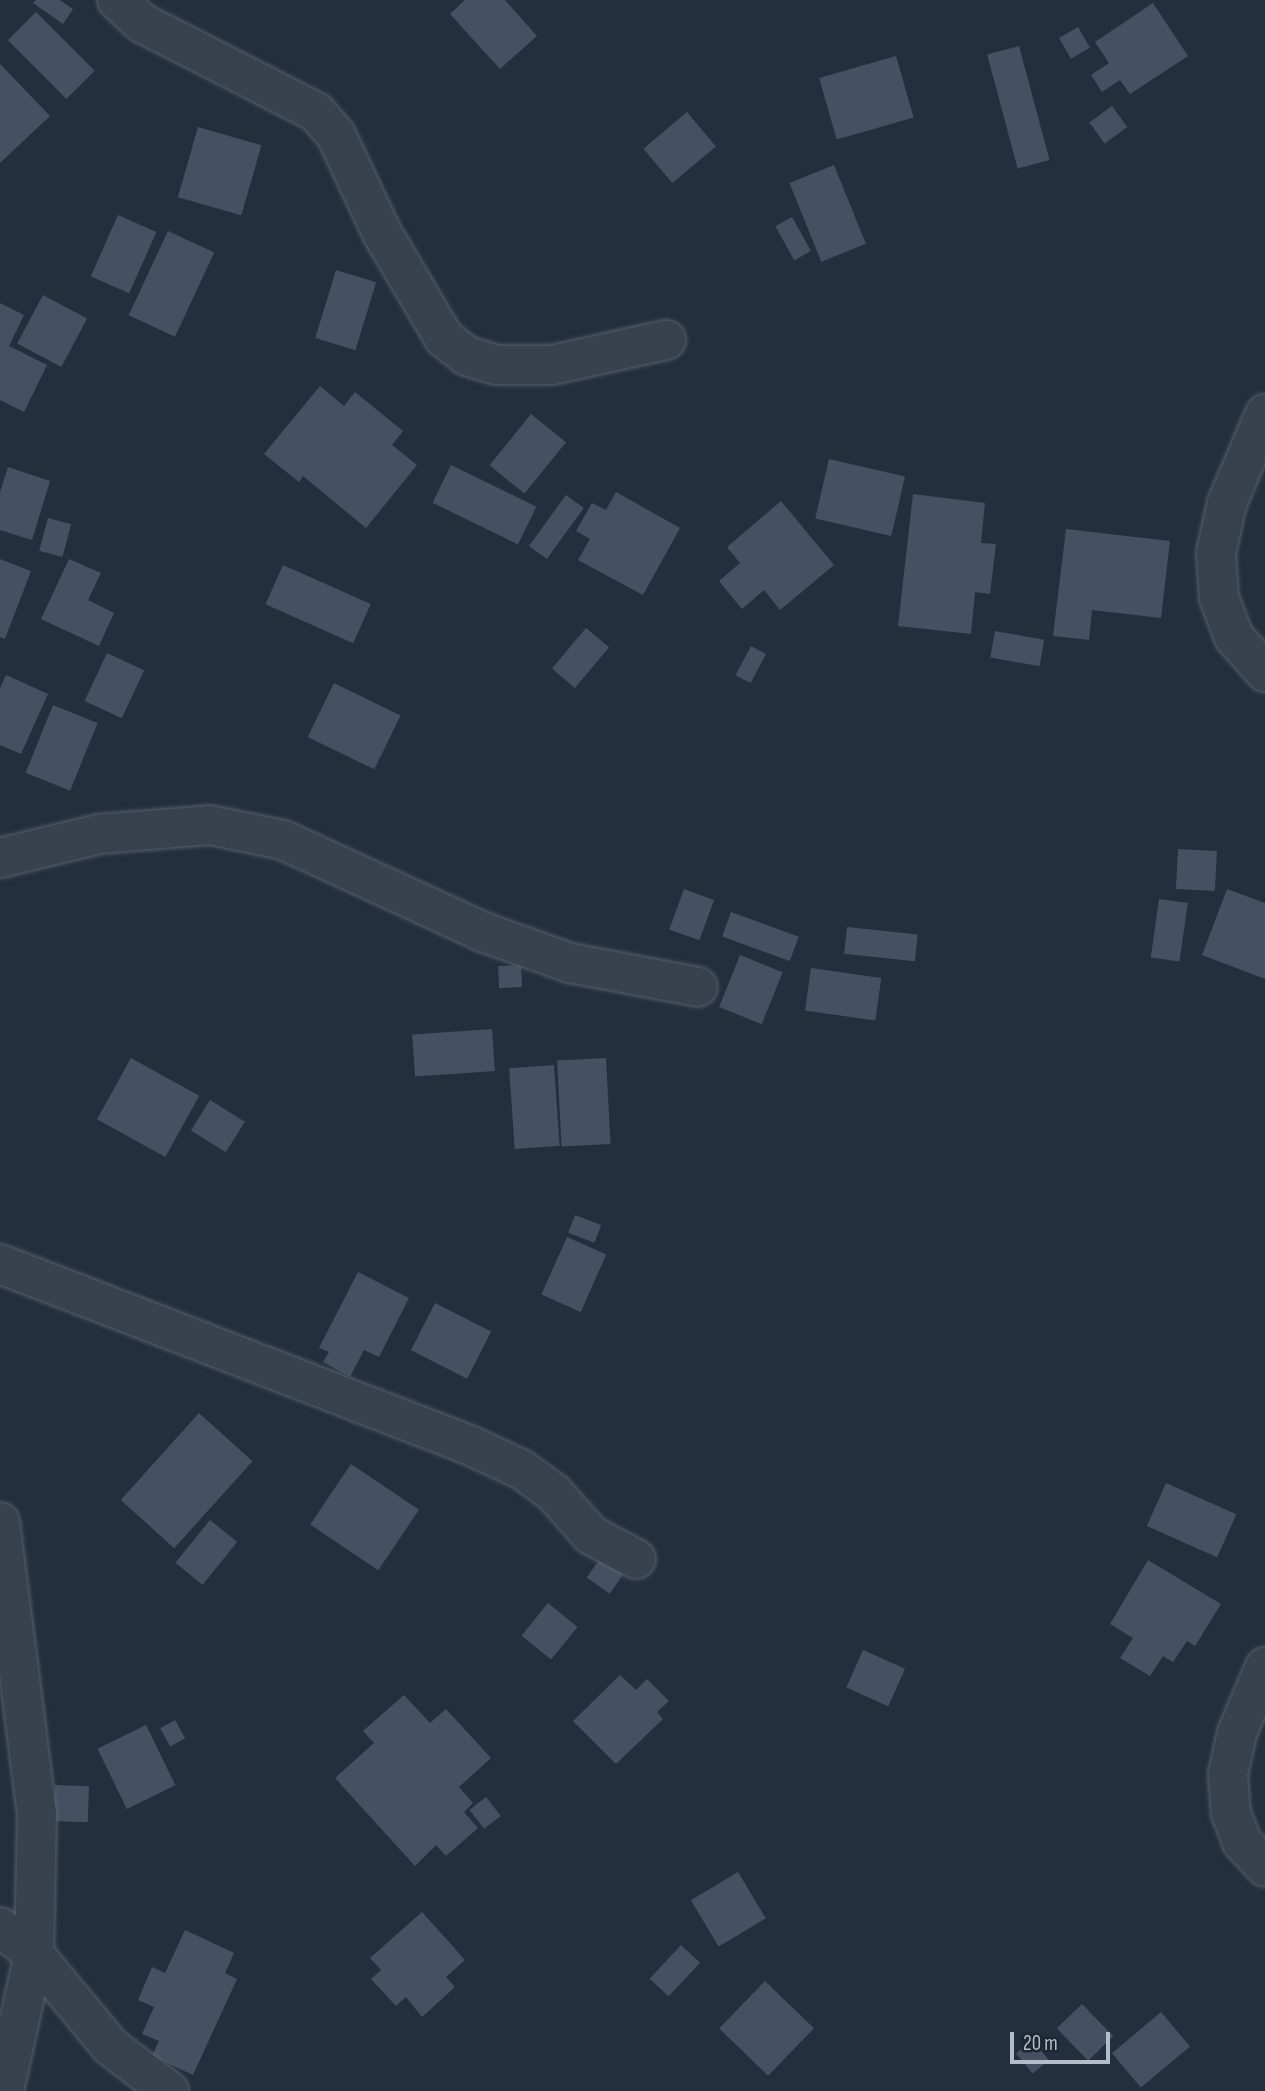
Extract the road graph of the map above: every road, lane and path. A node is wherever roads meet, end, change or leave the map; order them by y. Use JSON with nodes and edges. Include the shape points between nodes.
{"nodes":[{"id":1,"x":117,"y":0,"type":"edge"},
{"id":2,"x":666,"y":340,"type":"dead end"},
{"id":3,"x":1265,"y":414,"type":"edge"},
{"id":4,"x":1265,"y":672,"type":"edge"},
{"id":5,"x":0,"y":858,"type":"edge"},
{"id":6,"x":698,"y":987,"type":"dead end"},
{"id":7,"x":0,"y":1264,"type":"edge"},
{"id":8,"x":0,"y":1522,"type":"edge"},
{"id":9,"x":636,"y":1559,"type":"dead end"},
{"id":10,"x":1265,"y":1667,"type":"edge"},
{"id":11,"x":1265,"y":1867,"type":"edge"},
{"id":12,"x":0,"y":1927,"type":"edge"},
{"id":13,"x":34,"y":1954,"type":"junction"},
{"id":14,"x":4,"y":2091,"type":"edge"},
{"id":15,"x":169,"y":2091,"type":"edge"}],
"edges":[{"from":1,"to":2,"type":"street","via":[[142,23],[316,112],[335,135],[382,233],[444,338],[467,356],[496,365],[552,365]]},
{"from":3,"to":4,"type":"street","via":[[1227,503],[1216,553],[1219,598],[1234,637]]},
{"from":5,"to":6,"type":"street","via":[[99,834],[209,825],[282,840],[483,932],[570,963]]},
{"from":7,"to":9,"type":"street","via":[[521,1469],[553,1492],[591,1535]]},
{"from":8,"to":13,"type":"street","via":[[37,1813]]},
{"from":10,"to":11,"type":"street","via":[[1237,1733],[1228,1774],[1231,1813],[1242,1842]]},
{"from":12,"to":13,"type":"street"},
{"from":13,"to":14,"type":"street"},
{"from":13,"to":15,"type":"street","via":[[110,2046]]}]}
